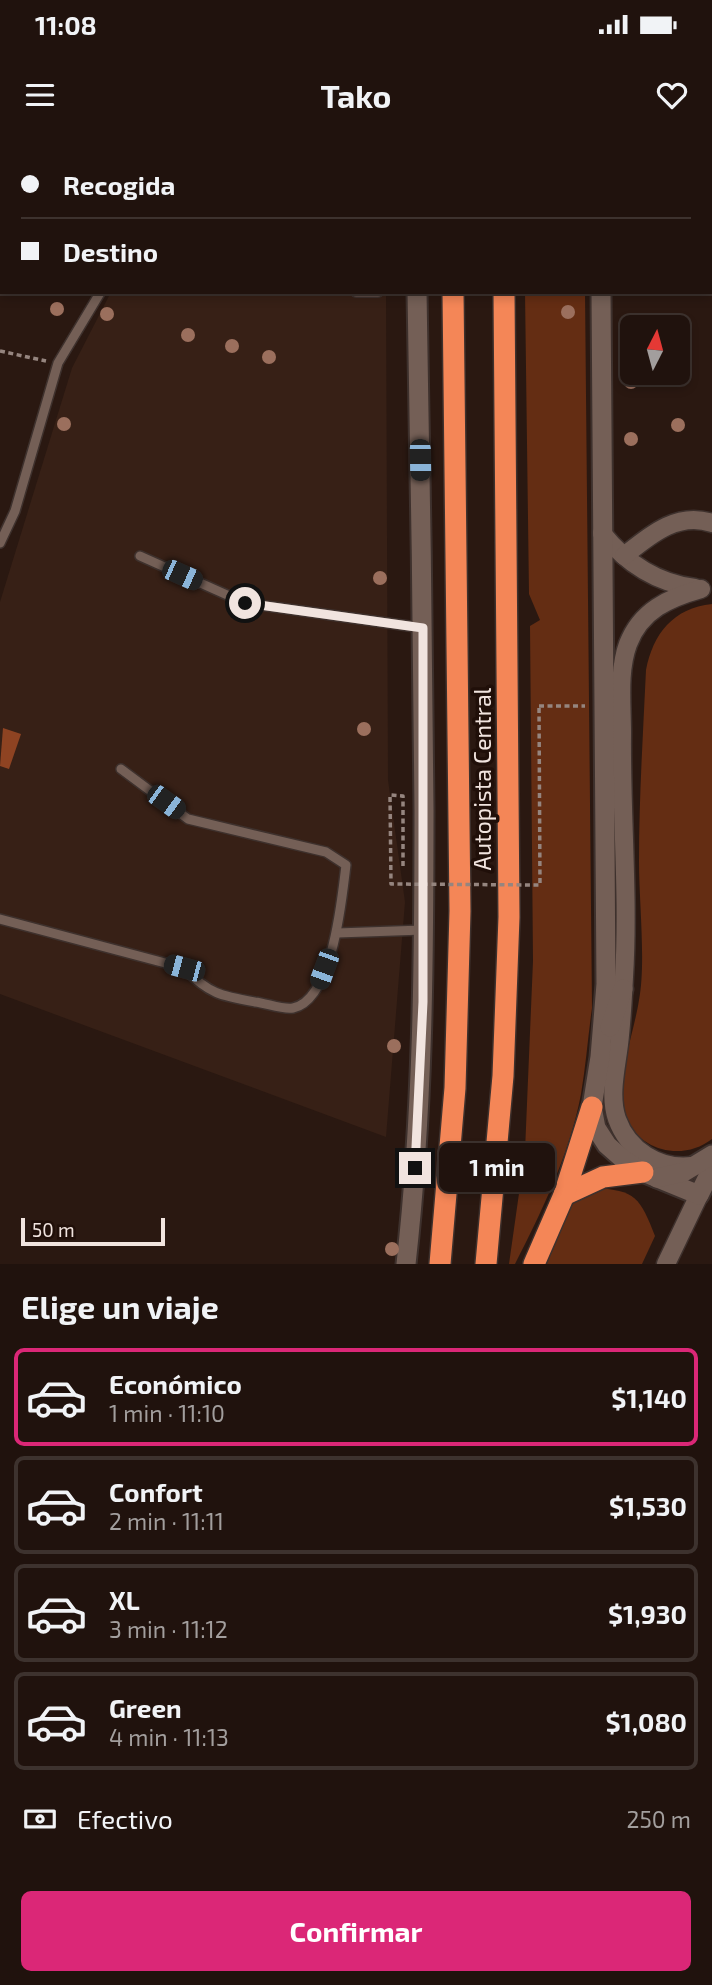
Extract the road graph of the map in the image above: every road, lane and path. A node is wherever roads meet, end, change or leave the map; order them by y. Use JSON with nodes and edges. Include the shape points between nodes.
{"nodes":[{"id":1,"x":99,"y":294,"type":"edge"},
{"id":2,"x":417,"y":294,"type":"edge"},
{"id":3,"x":453,"y":294,"type":"edge"},
{"id":4,"x":504,"y":294,"type":"edge"},
{"id":5,"x":601,"y":294,"type":"edge"},
{"id":6,"x":0,"y":351,"type":"edge"},
{"id":7,"x":58,"y":363,"type":"junction"},
{"id":8,"x":712,"y":523,"type":"edge"},
{"id":9,"x":602,"y":533,"type":"junction"},
{"id":10,"x":0,"y":542,"type":"edge"},
{"id":11,"x":139,"y":556,"type":"dead end"},
{"id":12,"x":624,"y":556,"type":"junction"},
{"id":13,"x":707,"y":589,"type":"edge"},
{"id":14,"x":423,"y":628,"type":"junction"},
{"id":15,"x":604,"y":705,"type":"junction"},
{"id":16,"x":121,"y":769,"type":"dead end"},
{"id":17,"x":403,"y":866,"type":"dead end"},
{"id":18,"x":0,"y":919,"type":"edge"},
{"id":19,"x":424,"y":930,"type":"junction"},
{"id":20,"x":337,"y":933,"type":"junction"},
{"id":21,"x":623,"y":989,"type":"junction"},
{"id":22,"x":600,"y":1058,"type":"junction"},
{"id":23,"x":592,"y":1107,"type":"junction"},
{"id":24,"x":708,"y":1163,"type":"edge"},
{"id":25,"x":650,"y":1175,"type":"junction"},
{"id":26,"x":564,"y":1195,"type":"junction"},
{"id":27,"x":699,"y":1195,"type":"junction"},
{"id":28,"x":406,"y":1264,"type":"edge"},
{"id":29,"x":440,"y":1264,"type":"edge"},
{"id":30,"x":486,"y":1264,"type":"edge"},
{"id":31,"x":534,"y":1264,"type":"edge"},
{"id":32,"x":666,"y":1264,"type":"edge"}],
"edges":[{"from":1,"to":7,"type":"lane"},
{"from":2,"to":14,"type":"main road"},
{"from":3,"to":29,"type":"highway","name":"Autopista Central","via":[[460,925],[455,1088]]},
{"from":4,"to":30,"type":"highway","name":"Autopista Central","via":[[509,917],[503,1076]]},
{"from":5,"to":9,"type":"main road"},
{"from":6,"to":7,"type":"path"},
{"from":7,"to":10,"type":"lane","via":[[15,511]]},
{"from":8,"to":12,"type":"street","via":[[672,522]]},
{"from":9,"to":12,"type":"street"},
{"from":9,"to":15,"type":"main road"},
{"from":11,"to":14,"type":"lane","via":[[245,603]]},
{"from":12,"to":13,"type":"street","via":[[650,575]]},
{"from":13,"to":21,"type":"street","via":[[667,600],[646,615],[624,659]]},
{"from":14,"to":19,"type":"main road"},
{"from":15,"to":17,"type":"path","bridge":true,"via":[[539,706],[540,885],[391,884],[390,795],[403,796]]},
{"from":15,"to":22,"type":"main road","via":[[606,984]]},
{"from":16,"to":20,"type":"lane","via":[[188,819],[326,852],[346,865]]},
{"from":18,"to":20,"type":"lane","via":[[184,968],[206,990],[224,997],[293,1008],[317,987]]},
{"from":19,"to":20,"type":"lane"},
{"from":19,"to":28,"type":"main road","via":[[421,1073]]},
{"from":21,"to":22,"type":"main road"},
{"from":21,"to":24,"type":"street","via":[[613,1091],[616,1118],[629,1142],[649,1158],[673,1166]]},
{"from":22,"to":23,"type":"main road"},
{"from":23,"to":25,"type":"main road","via":[[596,1128],[607,1145]]},
{"from":23,"to":26,"type":"highway"},
{"from":24,"to":25,"type":"main road"},
{"from":24,"to":27,"type":"main road"},
{"from":25,"to":26,"type":"highway","via":[[603,1177]]},
{"from":25,"to":27,"type":"main road"},
{"from":26,"to":31,"type":"highway"},
{"from":27,"to":32,"type":"street"}]}
